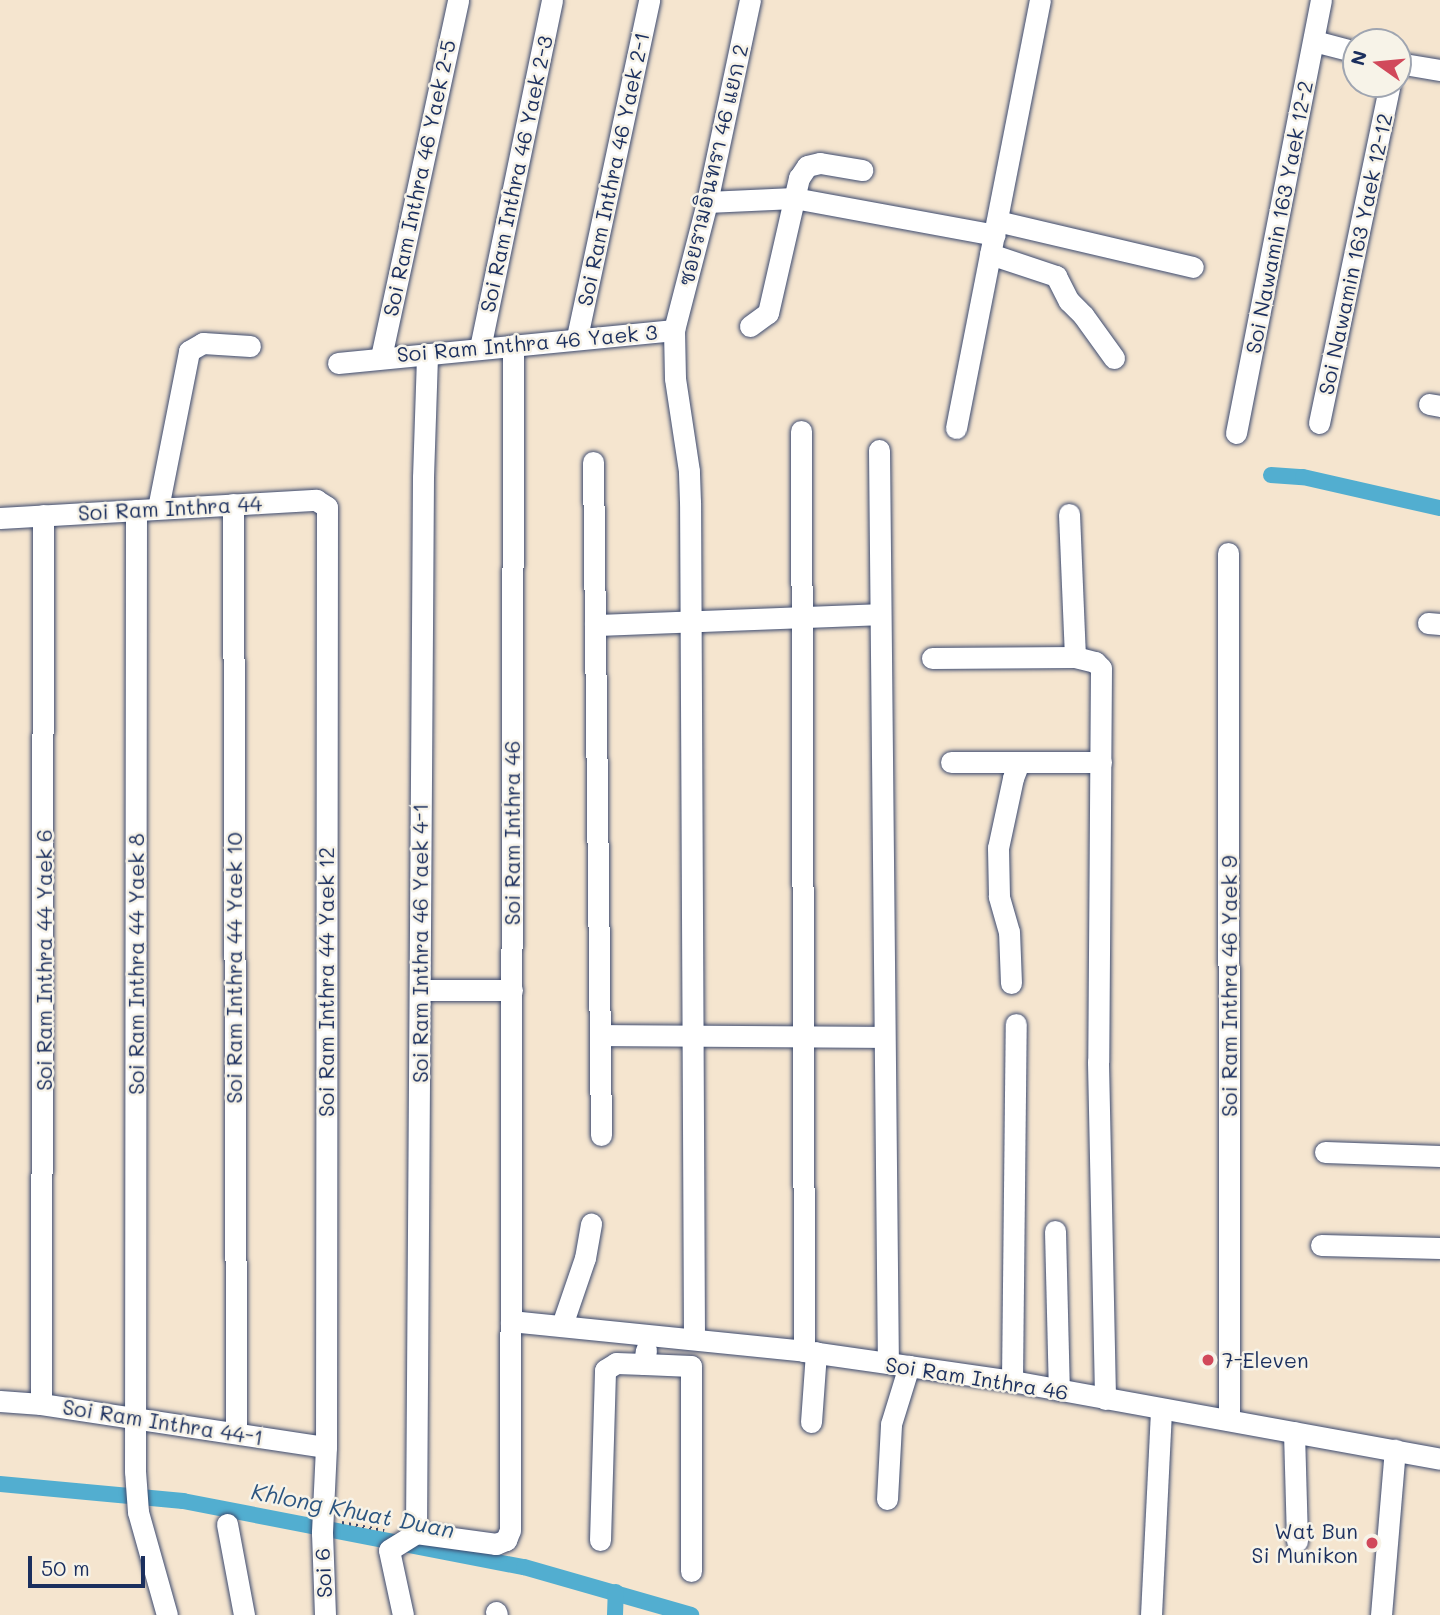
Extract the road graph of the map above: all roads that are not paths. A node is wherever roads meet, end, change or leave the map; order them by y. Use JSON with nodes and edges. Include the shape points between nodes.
{"nodes":[{"id":1,"x":458,"y":0,"type":"edge"},
{"id":2,"x":552,"y":0,"type":"edge"},
{"id":3,"x":649,"y":0,"type":"edge"},
{"id":4,"x":750,"y":0,"type":"edge"},
{"id":5,"x":1040,"y":0,"type":"edge"},
{"id":6,"x":1321,"y":0,"type":"edge"},
{"id":7,"x":1314,"y":41,"type":"junction"},
{"id":8,"x":1342,"y":48,"type":"edge"},
{"id":9,"x":1412,"y":65,"type":"edge"},
{"id":10,"x":1440,"y":70,"type":"edge"},
{"id":11,"x":1387,"y":98,"type":"edge"},
{"id":12,"x":862,"y":170,"type":"dead end"},
{"id":13,"x":794,"y":198,"type":"junction"},
{"id":14,"x":707,"y":202,"type":"junction"},
{"id":15,"x":994,"y":236,"type":"junction"},
{"id":16,"x":1193,"y":267,"type":"dead end"},
{"id":17,"x":750,"y":326,"type":"dead end"},
{"id":18,"x":674,"y":330,"type":"junction"},
{"id":19,"x":577,"y":337,"type":"junction"},
{"id":20,"x":513,"y":345,"type":"junction"},
{"id":21,"x":250,"y":346,"type":"dead end"},
{"id":22,"x":480,"y":348,"type":"junction"},
{"id":23,"x":427,"y":354,"type":"junction"},
{"id":24,"x":381,"y":357,"type":"junction"},
{"id":25,"x":1114,"y":358,"type":"dead end"},
{"id":26,"x":338,"y":363,"type":"dead end"},
{"id":27,"x":1319,"y":423,"type":"dead end"},
{"id":28,"x":957,"y":428,"type":"dead end"},
{"id":29,"x":801,"y":431,"type":"dead end"},
{"id":30,"x":1236,"y":433,"type":"dead end"},
{"id":31,"x":879,"y":450,"type":"dead end"},
{"id":32,"x":593,"y":462,"type":"dead end"},
{"id":33,"x":233,"y":504,"type":"junction"},
{"id":34,"x":158,"y":508,"type":"junction"},
{"id":35,"x":136,"y":510,"type":"junction"},
{"id":36,"x":1069,"y":514,"type":"dead end"},
{"id":37,"x":43,"y":515,"type":"junction"},
{"id":38,"x":327,"y":516,"type":"joint"},
{"id":39,"x":0,"y":518,"type":"edge"},
{"id":40,"x":1228,"y":552,"type":"dead end"},
{"id":41,"x":880,"y":614,"type":"junction"},
{"id":42,"x":802,"y":615,"type":"junction"},
{"id":43,"x":691,"y":620,"type":"junction"},
{"id":44,"x":595,"y":625,"type":"junction"},
{"id":45,"x":1075,"y":657,"type":"junction"},
{"id":46,"x":932,"y":658,"type":"dead end"},
{"id":47,"x":950,"y":762,"type":"dead end"},
{"id":48,"x":1019,"y":762,"type":"junction"},
{"id":49,"x":1101,"y":762,"type":"junction"},
{"id":50,"x":1011,"y":983,"type":"dead end"},
{"id":51,"x":421,"y":990,"type":"junction"},
{"id":52,"x":512,"y":990,"type":"junction"},
{"id":53,"x":1016,"y":1024,"type":"dead end"},
{"id":54,"x":601,"y":1035,"type":"junction"},
{"id":55,"x":694,"y":1035,"type":"junction"},
{"id":56,"x":804,"y":1036,"type":"junction"},
{"id":57,"x":883,"y":1037,"type":"junction"},
{"id":58,"x":601,"y":1135,"type":"dead end"},
{"id":59,"x":1325,"y":1152,"type":"dead end"},
{"id":60,"x":1440,"y":1156,"type":"edge"},
{"id":61,"x":591,"y":1224,"type":"dead end"},
{"id":62,"x":1055,"y":1231,"type":"dead end"},
{"id":63,"x":1321,"y":1245,"type":"dead end"},
{"id":64,"x":1440,"y":1248,"type":"edge"},
{"id":65,"x":511,"y":1321,"type":"junction"},
{"id":66,"x":562,"y":1325,"type":"junction"},
{"id":67,"x":645,"y":1334,"type":"junction"},
{"id":68,"x":694,"y":1338,"type":"junction"},
{"id":69,"x":810,"y":1352,"type":"junction"},
{"id":70,"x":888,"y":1363,"type":"junction"},
{"id":71,"x":644,"y":1364,"type":"junction"},
{"id":72,"x":909,"y":1366,"type":"junction"},
{"id":73,"x":1012,"y":1381,"type":"junction"},
{"id":74,"x":1059,"y":1390,"type":"junction"},
{"id":75,"x":1105,"y":1399,"type":"junction"},
{"id":76,"x":0,"y":1401,"type":"edge"},
{"id":77,"x":41,"y":1404,"type":"junction"},
{"id":78,"x":1161,"y":1409,"type":"junction"},
{"id":79,"x":135,"y":1418,"type":"junction"},
{"id":80,"x":1229,"y":1420,"type":"junction"},
{"id":81,"x":811,"y":1422,"type":"dead end"},
{"id":82,"x":1294,"y":1432,"type":"junction"},
{"id":83,"x":236,"y":1433,"type":"junction"},
{"id":84,"x":326,"y":1447,"type":"junction"},
{"id":85,"x":1395,"y":1450,"type":"junction"},
{"id":86,"x":1440,"y":1459,"type":"edge"},
{"id":87,"x":887,"y":1499,"type":"dead end"},
{"id":88,"x":227,"y":1524,"type":"dead end"},
{"id":89,"x":413,"y":1534,"type":"junction"},
{"id":90,"x":600,"y":1540,"type":"dead end"},
{"id":91,"x":1297,"y":1541,"type":"dead end"},
{"id":92,"x":691,"y":1571,"type":"dead end"},
{"id":93,"x":167,"y":1615,"type":"edge"},
{"id":94,"x":244,"y":1615,"type":"edge"},
{"id":95,"x":325,"y":1615,"type":"edge"},
{"id":96,"x":403,"y":1615,"type":"edge"},
{"id":97,"x":1151,"y":1615,"type":"edge"},
{"id":98,"x":1381,"y":1615,"type":"edge"}],
"edges":[{"from":1,"to":24,"type":"street","name":"Soi Ram Inthra 46 Yaek 2-5"},
{"from":2,"to":22,"type":"street","name":"Soi Ram Inthra 46 Yaek 2-3"},
{"from":3,"to":19,"type":"street","name":"Soi Ram Inthra 46 Yaek 2-1"},
{"from":4,"to":14,"type":"street","name":"ซอยรามอินทรา 46 แยก 2"},
{"from":5,"to":15,"type":"street"},
{"from":6,"to":7,"type":"street","name":"Soi Nawamin 163 Yaek 12-2"},
{"from":7,"to":8,"type":"street"},
{"from":7,"to":30,"type":"street","name":"Soi Nawamin 163 Yaek 12-2"},
{"from":9,"to":10,"type":"street"},
{"from":11,"to":27,"type":"street","name":"Soi Nawamin 163 Yaek 12-12"},
{"from":12,"to":13,"type":"street","via":[[820,163],[807,166]]},
{"from":13,"to":14,"type":"street"},
{"from":13,"to":15,"type":"street"},
{"from":13,"to":17,"type":"street","via":[[768,313]]},
{"from":14,"to":18,"type":"street","name":"ซอยรามอินทรา 46 แยก 2"},
{"from":15,"to":16,"type":"street"},
{"from":15,"to":25,"type":"street","via":[[1056,276],[1069,301]]},
{"from":15,"to":28,"type":"street"},
{"from":18,"to":19,"type":"street","name":"Soi Ram Inthra 46 Yaek 3"},
{"from":18,"to":43,"type":"street","name":"ซอยรามอินทรา 46 แยก 2","via":[[677,400],[689,471]]},
{"from":19,"to":20,"type":"street","name":"Soi Ram Inthra 46 Yaek 3"},
{"from":20,"to":22,"type":"street","name":"Soi Ram Inthra 46 Yaek 3"},
{"from":20,"to":52,"type":"street","name":"Soi Ram Inthra 46"},
{"from":21,"to":34,"type":"street","via":[[203,343],[189,351]]},
{"from":22,"to":23,"type":"street","name":"Soi Ram Inthra 46 Yaek 3"},
{"from":23,"to":24,"type":"street","name":"Soi Ram Inthra 46 Yaek 3"},
{"from":23,"to":51,"type":"street","name":"Soi Ram Inthra 46 Yaek 4-1"},
{"from":24,"to":26,"type":"street","name":"Soi Ram Inthra 46 Yaek 3"},
{"from":29,"to":42,"type":"street"},
{"from":31,"to":41,"type":"street"},
{"from":32,"to":44,"type":"street"},
{"from":33,"to":34,"type":"street","name":"Soi Ram Inthra 44"},
{"from":33,"to":38,"type":"street","name":"Soi Ram Inthra 44","via":[[316,500],[325,504]]},
{"from":33,"to":83,"type":"street","name":"Soi Ram Inthra 44 Yaek 10"},
{"from":34,"to":35,"type":"street","name":"Soi Ram Inthra 44"},
{"from":35,"to":37,"type":"street","name":"Soi Ram Inthra 44"},
{"from":35,"to":79,"type":"street","name":"Soi Ram Inthra 44 Yaek 8"},
{"from":36,"to":45,"type":"street"},
{"from":37,"to":39,"type":"street","name":"Soi Ram Inthra 44"},
{"from":37,"to":77,"type":"street","name":"Soi Ram Inthra 44 Yaek 6"},
{"from":38,"to":84,"type":"street","name":"Soi Ram Inthra 44 Yaek 12"},
{"from":40,"to":80,"type":"street","name":"Soi Ram Inthra 46 Yaek 9"},
{"from":41,"to":42,"type":"street"},
{"from":41,"to":57,"type":"street"},
{"from":42,"to":43,"type":"street"},
{"from":42,"to":56,"type":"street"},
{"from":43,"to":44,"type":"street"},
{"from":43,"to":55,"type":"street","name":"ซอยรามอินทรา 46 แยก 2"},
{"from":44,"to":54,"type":"street"},
{"from":45,"to":46,"type":"street"},
{"from":45,"to":49,"type":"street","via":[[1101,668]]},
{"from":47,"to":48,"type":"street"},
{"from":48,"to":49,"type":"street"},
{"from":48,"to":50,"type":"street","via":[[998,848],[999,896],[1009,932]]},
{"from":49,"to":75,"type":"street","via":[[1098,1062]]},
{"from":51,"to":52,"type":"street"},
{"from":51,"to":89,"type":"street","name":"Soi Ram Inthra 46 Yaek 4-1"},
{"from":52,"to":65,"type":"street","name":"Soi Ram Inthra 46"},
{"from":53,"to":73,"type":"street"},
{"from":54,"to":55,"type":"street"},
{"from":54,"to":58,"type":"street"},
{"from":55,"to":56,"type":"street"},
{"from":55,"to":68,"type":"street","name":"ซอยรามอินทรา 46 แยก 2"},
{"from":56,"to":57,"type":"street"},
{"from":56,"to":69,"type":"street"},
{"from":57,"to":70,"type":"street"},
{"from":59,"to":60,"type":"street"},
{"from":61,"to":66,"type":"street","via":[[585,1258]]},
{"from":62,"to":74,"type":"street"},
{"from":63,"to":64,"type":"street"},
{"from":65,"to":66,"type":"street","name":"Soi Ram Inthra 46"},
{"from":65,"to":89,"type":"street","name":"Soi Ram Inthra 46","via":[[510,1530],[506,1540],[496,1544]]},
{"from":66,"to":67,"type":"street","name":"Soi Ram Inthra 46"},
{"from":67,"to":68,"type":"street","name":"Soi Ram Inthra 46"},
{"from":67,"to":71,"type":"street"},
{"from":68,"to":69,"type":"street","name":"Soi Ram Inthra 46"},
{"from":69,"to":70,"type":"street","name":"Soi Ram Inthra 46"},
{"from":69,"to":81,"type":"street"},
{"from":70,"to":72,"type":"street","name":"Soi Ram Inthra 46"},
{"from":71,"to":90,"type":"street","via":[[616,1363],[605,1370]]},
{"from":71,"to":92,"type":"street","via":[[691,1366]]},
{"from":72,"to":73,"type":"street","name":"Soi Ram Inthra 46"},
{"from":72,"to":87,"type":"street","via":[[891,1424]]},
{"from":73,"to":74,"type":"street","name":"Soi Ram Inthra 46"},
{"from":74,"to":75,"type":"street","name":"Soi Ram Inthra 46"},
{"from":75,"to":78,"type":"street","name":"Soi Ram Inthra 46"},
{"from":76,"to":77,"type":"street","name":"Soi Ram Inthra 44-1"},
{"from":77,"to":79,"type":"street","name":"Soi Ram Inthra 44-1"},
{"from":78,"to":80,"type":"street","name":"Soi Ram Inthra 46"},
{"from":78,"to":97,"type":"street"},
{"from":79,"to":83,"type":"street","name":"Soi Ram Inthra 44-1"},
{"from":79,"to":93,"type":"street","name":"Soi Ram Inthra 44 Yaek 8","via":[[138,1512]]},
{"from":80,"to":82,"type":"street","name":"Soi Ram Inthra 46"},
{"from":82,"to":85,"type":"street","name":"Soi Ram Inthra 46"},
{"from":82,"to":91,"type":"street"},
{"from":83,"to":84,"type":"street","name":"Soi Ram Inthra 44-1"},
{"from":84,"to":95,"type":"street","name":"Soi 6","via":[[322,1526]]},
{"from":85,"to":86,"type":"street","name":"Soi Ram Inthra 46"},
{"from":85,"to":98,"type":"street"},
{"from":88,"to":94,"type":"street"},
{"from":89,"to":96,"type":"street","via":[[389,1549]]}]}
